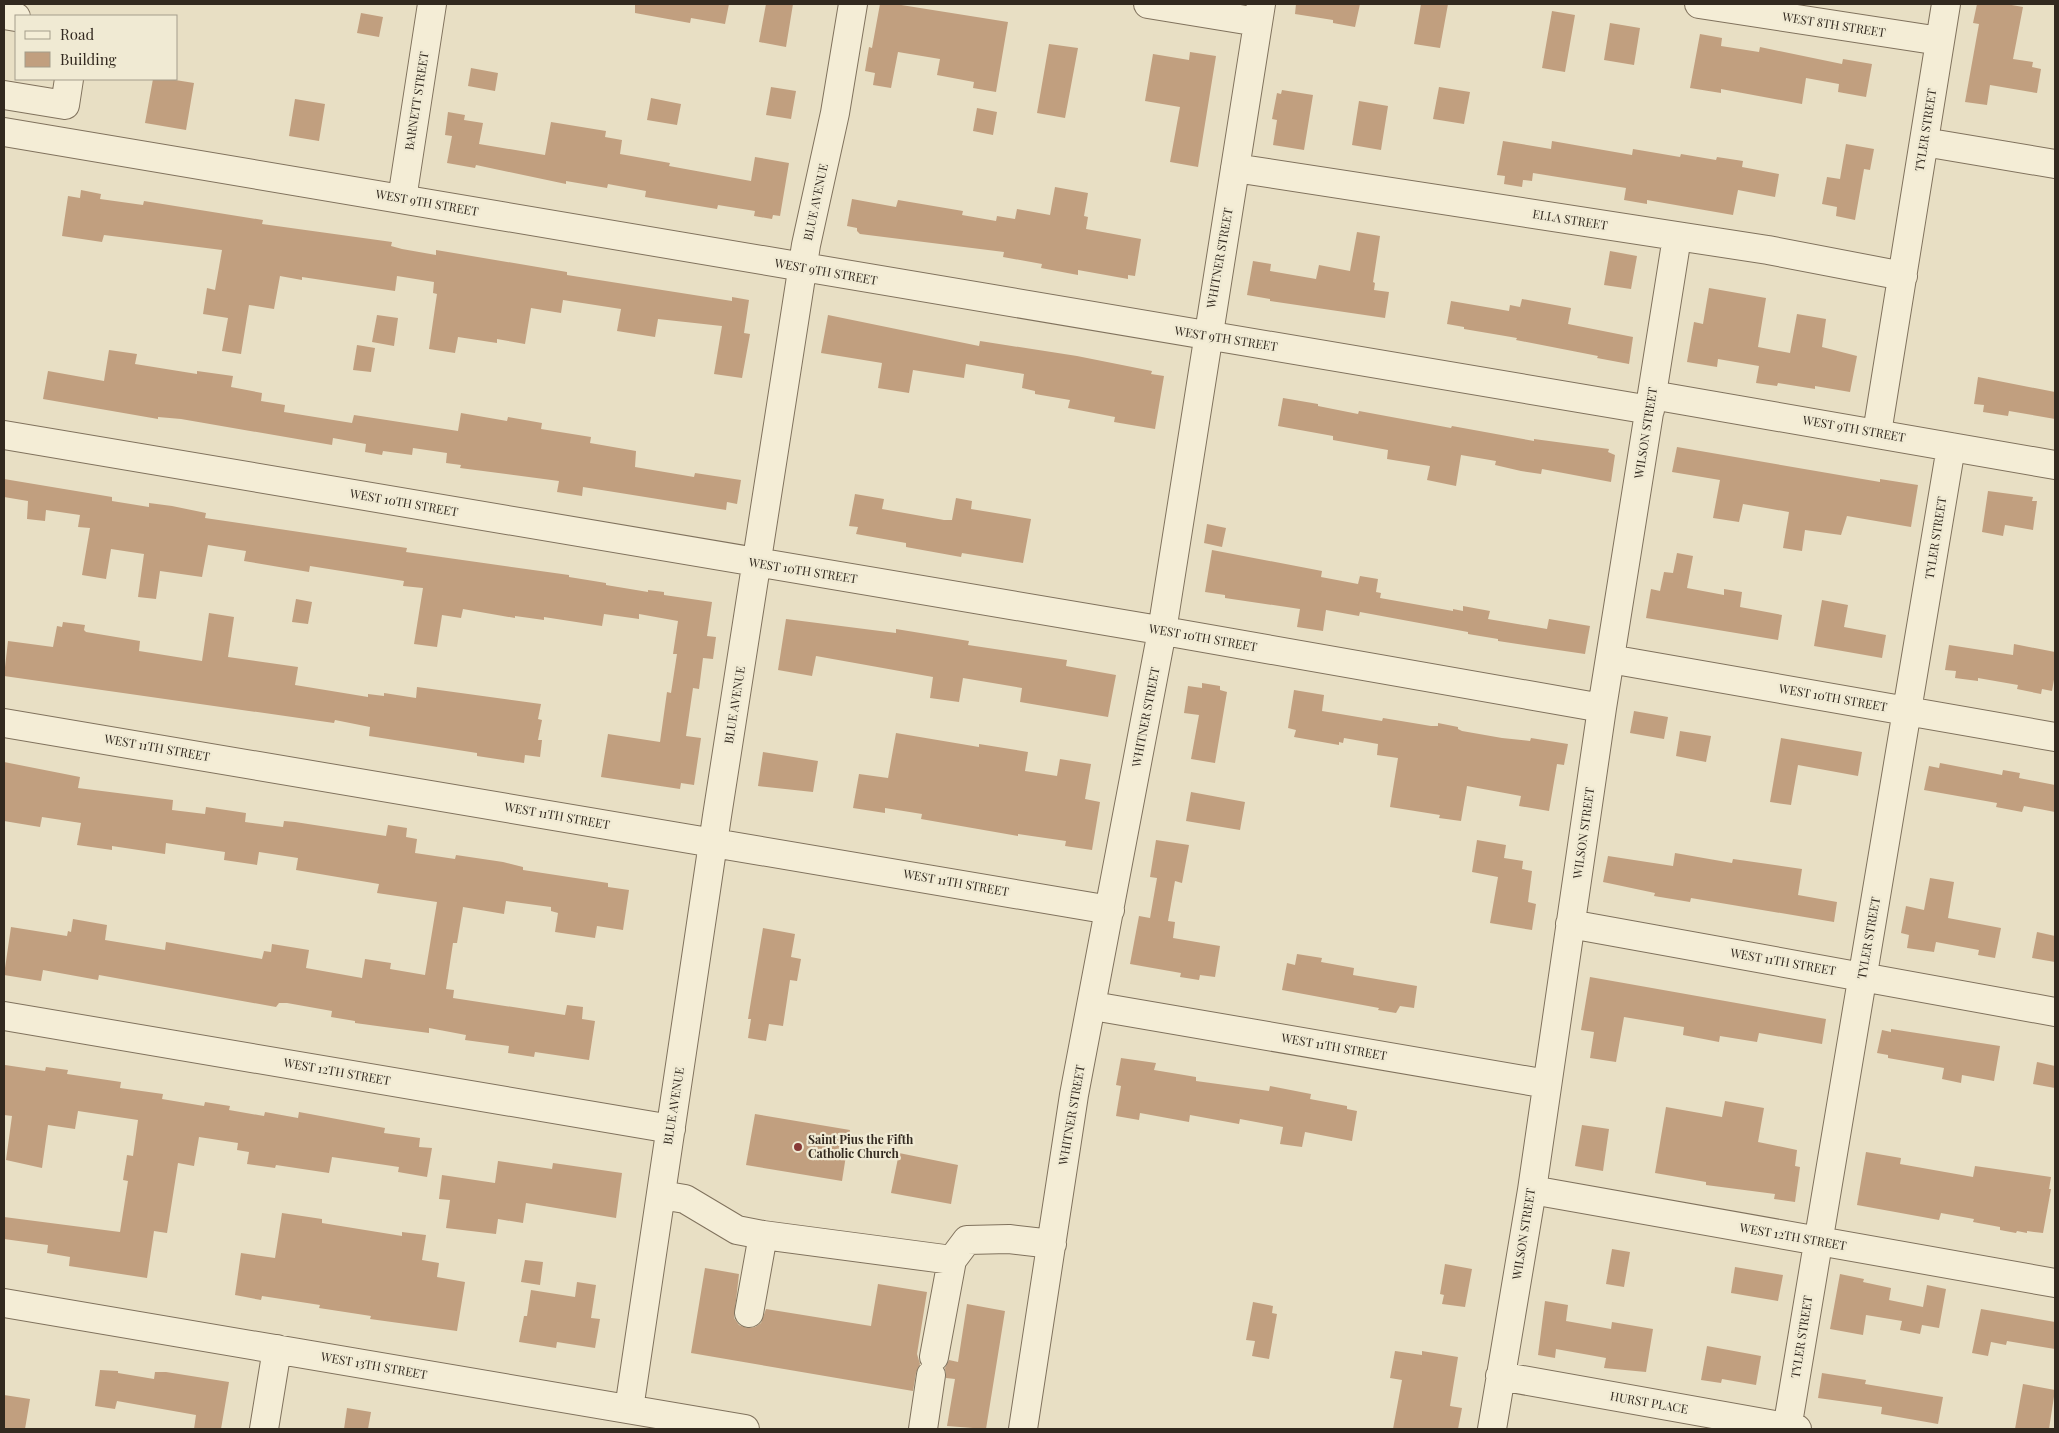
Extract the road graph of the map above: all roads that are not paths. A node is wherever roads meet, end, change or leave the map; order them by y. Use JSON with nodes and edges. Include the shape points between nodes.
{"nodes":[{"id":1,"x":432,"y":4,"type":"edge"},
{"id":2,"x":853,"y":4,"type":"edge"},
{"id":3,"x":1148,"y":4,"type":"edge"},
{"id":4,"x":1700,"y":4,"type":"edge"},
{"id":5,"x":1946,"y":4,"type":"edge"},
{"id":6,"x":1259,"y":13,"type":"edge"},
{"id":7,"x":1940,"y":41,"type":"junction"},
{"id":8,"x":68,"y":80,"type":"edge"},
{"id":9,"x":4,"y":95,"type":"edge"},
{"id":10,"x":31,"y":100,"type":"junction"},
{"id":11,"x":14,"y":134,"type":"edge"},
{"id":12,"x":1924,"y":142,"type":"junction"},
{"id":13,"x":2055,"y":164,"type":"edge"},
{"id":14,"x":1235,"y":168,"type":"junction"},
{"id":15,"x":402,"y":199,"type":"junction"},
{"id":16,"x":1677,"y":237,"type":"junction"},
{"id":17,"x":804,"y":268,"type":"junction"},
{"id":18,"x":1903,"y":276,"type":"junction"},
{"id":19,"x":1207,"y":336,"type":"junction"},
{"id":20,"x":1651,"y":402,"type":"junction"},
{"id":21,"x":1877,"y":433,"type":"junction"},
{"id":22,"x":4,"y":435,"type":"edge"},
{"id":23,"x":1951,"y":446,"type":"junction"},
{"id":24,"x":2055,"y":465,"type":"edge"},
{"id":25,"x":757,"y":563,"type":"junction"},
{"id":26,"x":1162,"y":631,"type":"junction"},
{"id":27,"x":1610,"y":659,"type":"junction"},
{"id":28,"x":1602,"y":708,"type":"junction"},
{"id":29,"x":1908,"y":711,"type":"junction"},
{"id":30,"x":4,"y":722,"type":"edge"},
{"id":31,"x":2055,"y":737,"type":"edge"},
{"id":32,"x":713,"y":842,"type":"junction"},
{"id":33,"x":1110,"y":910,"type":"junction"},
{"id":34,"x":1570,"y":924,"type":"junction"},
{"id":35,"x":1863,"y":977,"type":"junction"},
{"id":36,"x":1093,"y":1006,"type":"junction"},
{"id":37,"x":2055,"y":1012,"type":"edge"},
{"id":38,"x":4,"y":1016,"type":"edge"},
{"id":39,"x":1546,"y":1084,"type":"junction"},
{"id":40,"x":671,"y":1129,"type":"junction"},
{"id":41,"x":1532,"y":1190,"type":"junction"},
{"id":42,"x":661,"y":1195,"type":"junction"},
{"id":43,"x":763,"y":1235,"type":"junction"},
{"id":44,"x":1817,"y":1241,"type":"junction"},
{"id":45,"x":1052,"y":1244,"type":"junction"},
{"id":46,"x":952,"y":1260,"type":"junction"},
{"id":47,"x":2055,"y":1283,"type":"edge"},
{"id":48,"x":4,"y":1303,"type":"edge"},
{"id":49,"x":749,"y":1313,"type":"dead end"},
{"id":50,"x":277,"y":1349,"type":"junction"},
{"id":51,"x":1500,"y":1376,"type":"junction"},
{"id":52,"x":629,"y":1409,"type":"junction"},
{"id":53,"x":264,"y":1429,"type":"edge"},
{"id":54,"x":745,"y":1429,"type":"edge"},
{"id":55,"x":923,"y":1429,"type":"edge"},
{"id":56,"x":1023,"y":1429,"type":"edge"},
{"id":57,"x":1492,"y":1429,"type":"edge"},
{"id":58,"x":1791,"y":1429,"type":"edge"}],
"edges":[{"from":1,"to":15,"type":"street","name":"BARNETT STREET"},
{"from":2,"to":17,"type":"street","name":"BLUE AVENUE"},
{"from":3,"to":6,"type":"street"},
{"from":4,"to":7,"type":"street","name":"WEST 8TH STREET"},
{"from":5,"to":7,"type":"street","name":"TYLER STREET"},
{"from":6,"to":14,"type":"street","name":"WHITNER STREET"},
{"from":7,"to":12,"type":"street","name":"TYLER STREET"},
{"from":8,"to":10,"type":"street","via":[[65,105]]},
{"from":9,"to":10,"type":"street"},
{"from":10,"to":11,"type":"street"},
{"from":11,"to":15,"type":"street","name":"WEST 9TH STREET"},
{"from":12,"to":13,"type":"street"},
{"from":12,"to":18,"type":"street","name":"TYLER STREET"},
{"from":14,"to":16,"type":"street","name":"ELLA STREET"},
{"from":14,"to":19,"type":"street","name":"WHITNER STREET"},
{"from":15,"to":17,"type":"street","name":"WEST 9TH STREET"},
{"from":16,"to":18,"type":"street","name":"ELLA STREET","via":[[1768,250]]},
{"from":16,"to":20,"type":"street","name":"WILSON STREET"},
{"from":17,"to":19,"type":"street","name":"WEST 9TH STREET"},
{"from":17,"to":25,"type":"street","name":"BLUE AVENUE"},
{"from":18,"to":21,"type":"street","name":"TYLER STREET"},
{"from":19,"to":20,"type":"street","name":"WEST 9TH STREET"},
{"from":19,"to":26,"type":"street","name":"WHITNER STREET"},
{"from":20,"to":21,"type":"street","name":"WEST 9TH STREET"},
{"from":20,"to":27,"type":"street","name":"WILSON STREET"},
{"from":21,"to":23,"type":"street","name":"WEST 9TH STREET"},
{"from":22,"to":25,"type":"street","name":"WEST 10TH STREET"},
{"from":23,"to":24,"type":"street","name":"WEST 9TH STREET"},
{"from":23,"to":29,"type":"street","name":"TYLER STREET"},
{"from":25,"to":26,"type":"street","name":"WEST 10TH STREET"},
{"from":25,"to":32,"type":"street","name":"BLUE AVENUE"},
{"from":26,"to":28,"type":"street","name":"WEST 10TH STREET"},
{"from":26,"to":33,"type":"street","name":"WHITNER STREET"},
{"from":27,"to":28,"type":"street","name":"WILSON STREET"},
{"from":27,"to":29,"type":"street","name":"WEST 10TH STREET"},
{"from":28,"to":34,"type":"street","name":"WILSON STREET"},
{"from":29,"to":31,"type":"street","name":"WEST 10TH STREET"},
{"from":29,"to":35,"type":"street","name":"TYLER STREET"},
{"from":30,"to":32,"type":"street","name":"WEST 11TH STREET"},
{"from":32,"to":33,"type":"street","name":"WEST 11TH STREET"},
{"from":32,"to":40,"type":"street","name":"BLUE AVENUE"},
{"from":33,"to":36,"type":"street","name":"WHITNER STREET"},
{"from":34,"to":35,"type":"street","name":"WEST 11TH STREET"},
{"from":34,"to":39,"type":"street","name":"WILSON STREET"},
{"from":35,"to":37,"type":"street","name":"WEST 11TH STREET"},
{"from":35,"to":44,"type":"street","name":"TYLER STREET"},
{"from":36,"to":39,"type":"street","name":"WEST 11TH STREET"},
{"from":36,"to":45,"type":"street","name":"WHITNER STREET","via":[[1074,1095]]},
{"from":38,"to":40,"type":"street","name":"WEST 12TH STREET"},
{"from":39,"to":41,"type":"street","name":"WILSON STREET"},
{"from":40,"to":42,"type":"street","name":"BLUE AVENUE"},
{"from":41,"to":44,"type":"street","name":"WEST 12TH STREET"},
{"from":41,"to":51,"type":"street","name":"WILSON STREET"},
{"from":42,"to":43,"type":"street","via":[[686,1199],[737,1230]]},
{"from":42,"to":52,"type":"street","name":"BLUE AVENUE"},
{"from":43,"to":46,"type":"street"},
{"from":43,"to":49,"type":"street"},
{"from":44,"to":47,"type":"street","name":"WEST 12TH STREET"},
{"from":44,"to":58,"type":"street","name":"TYLER STREET"},
{"from":45,"to":46,"type":"street","via":[[1009,1239],[967,1240]]},
{"from":45,"to":56,"type":"street","name":"WHITNER STREET"},
{"from":46,"to":55,"type":"street"},
{"from":48,"to":50,"type":"street","name":"WEST 13TH STREET"},
{"from":50,"to":52,"type":"street","name":"WEST 13TH STREET"},
{"from":50,"to":53,"type":"street"},
{"from":51,"to":57,"type":"street","name":"WILSON STREET"},
{"from":51,"to":58,"type":"street","name":"HURST PLACE"},
{"from":52,"to":54,"type":"street","name":"WEST 13TH STREET"}]}
